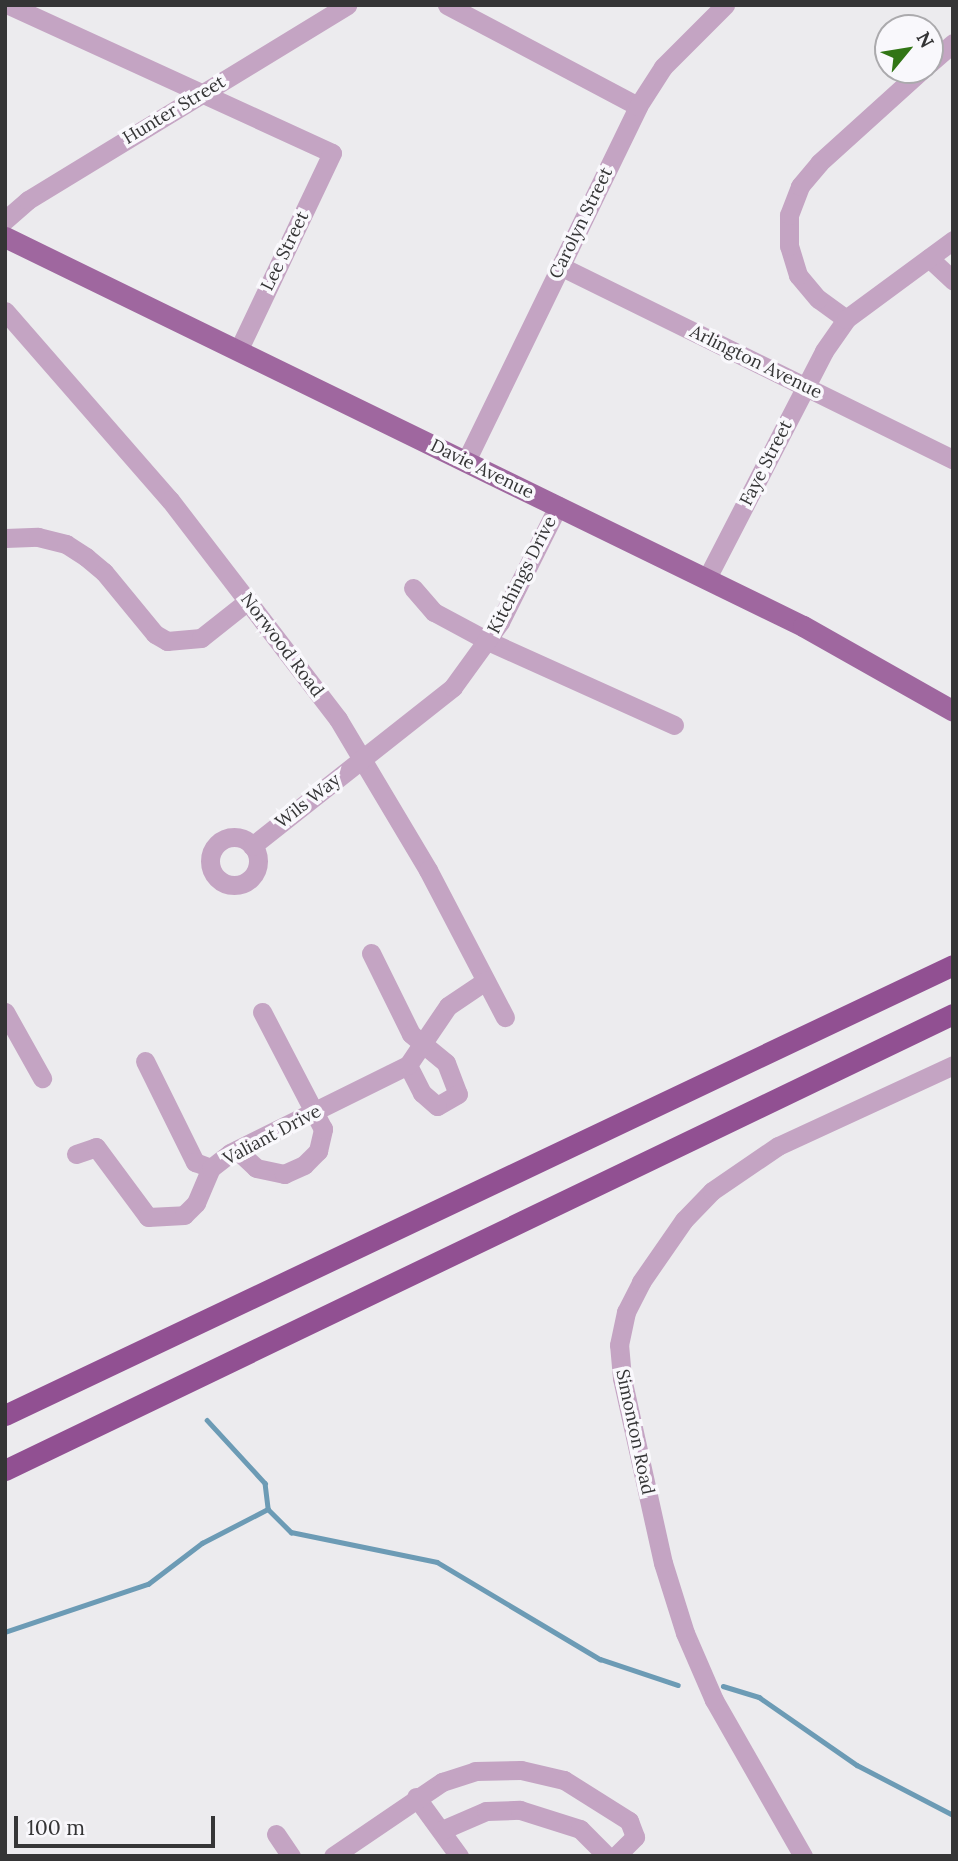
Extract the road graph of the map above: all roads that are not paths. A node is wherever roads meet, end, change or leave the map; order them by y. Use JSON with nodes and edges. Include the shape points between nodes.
{"nodes":[{"id":1,"x":9,"y":5,"type":"edge"},
{"id":2,"x":346,"y":5,"type":"edge"},
{"id":3,"x":447,"y":5,"type":"edge"},
{"id":4,"x":726,"y":5,"type":"edge"},
{"id":5,"x":906,"y":84,"type":"edge"},
{"id":6,"x":204,"y":91,"type":"junction"},
{"id":7,"x":638,"y":106,"type":"junction"},
{"id":8,"x":5,"y":220,"type":"edge"},
{"id":9,"x":5,"y":237,"type":"edge"},
{"id":10,"x":953,"y":240,"type":"edge"},
{"id":11,"x":929,"y":258,"type":"junction"},
{"id":12,"x":560,"y":266,"type":"junction"},
{"id":13,"x":953,"y":280,"type":"edge"},
{"id":14,"x":5,"y":312,"type":"edge"},
{"id":15,"x":846,"y":319,"type":"junction"},
{"id":16,"x":239,"y":349,"type":"junction"},
{"id":17,"x":806,"y":386,"type":"junction"},
{"id":18,"x":953,"y":459,"type":"edge"},
{"id":19,"x":466,"y":461,"type":"junction"},
{"id":20,"x":558,"y":506,"type":"junction"},
{"id":21,"x":5,"y":538,"type":"edge"},
{"id":22,"x":707,"y":578,"type":"junction"},
{"id":23,"x":413,"y":588,"type":"dead end"},
{"id":24,"x":249,"y":600,"type":"junction"},
{"id":25,"x":488,"y":641,"type":"junction"},
{"id":26,"x":953,"y":711,"type":"edge"},
{"id":27,"x":674,"y":725,"type":"dead end"},
{"id":28,"x":364,"y":757,"type":"junction"},
{"id":29,"x":252,"y":846,"type":"dead end"},
{"id":30,"x":371,"y":953,"type":"dead end"},
{"id":31,"x":947,"y":967,"type":"edge"},
{"id":32,"x":485,"y":981,"type":"junction"},
{"id":33,"x":5,"y":1012,"type":"edge"},
{"id":34,"x":262,"y":1012,"type":"dead end"},
{"id":35,"x":953,"y":1014,"type":"edge"},
{"id":36,"x":505,"y":1017,"type":"dead end"},
{"id":37,"x":425,"y":1044,"type":"junction"},
{"id":38,"x":145,"y":1061,"type":"dead end"},
{"id":39,"x":408,"y":1065,"type":"junction"},
{"id":40,"x":953,"y":1065,"type":"edge"},
{"id":41,"x":42,"y":1078,"type":"dead end"},
{"id":42,"x":314,"y":1112,"type":"junction"},
{"id":43,"x":237,"y":1150,"type":"junction"},
{"id":44,"x":76,"y":1154,"type":"dead end"},
{"id":45,"x":211,"y":1168,"type":"junction"},
{"id":46,"x":5,"y":1415,"type":"edge"},
{"id":47,"x":5,"y":1470,"type":"edge"},
{"id":48,"x":416,"y":1797,"type":"junction"},
{"id":49,"x":442,"y":1830,"type":"junction"},
{"id":50,"x":276,"y":1834,"type":"dead end"},
{"id":51,"x":291,"y":1856,"type":"edge"},
{"id":52,"x":333,"y":1856,"type":"edge"},
{"id":53,"x":459,"y":1856,"type":"edge"},
{"id":54,"x":607,"y":1856,"type":"edge"},
{"id":55,"x":615,"y":1856,"type":"edge"},
{"id":56,"x":803,"y":1856,"type":"edge"}],
"edges":[{"from":1,"to":6,"type":"street"},
{"from":2,"to":6,"type":"street","name":"Hunter Street"},
{"from":3,"to":7,"type":"street"},
{"from":4,"to":7,"type":"street","name":"Carolyn Street","via":[[663,67]]},
{"from":5,"to":15,"type":"street","via":[[819,163],[800,186],[789,215],[789,246],[799,275],[818,299]]},
{"from":6,"to":8,"type":"street","name":"Hunter Street","via":[[28,200]]},
{"from":6,"to":16,"type":"street","name":"Lee Street","via":[[332,153]]},
{"from":7,"to":12,"type":"street","name":"Carolyn Street"},
{"from":9,"to":16,"type":"main road","name":"Davie Avenue"},
{"from":10,"to":11,"type":"street","name":"Faye Street"},
{"from":11,"to":13,"type":"street"},
{"from":11,"to":15,"type":"street","name":"Faye Street"},
{"from":12,"to":17,"type":"street","name":"Arlington Avenue"},
{"from":12,"to":19,"type":"street","name":"Carolyn Street"},
{"from":14,"to":24,"type":"street","name":"Norwood Road","via":[[170,499]]},
{"from":15,"to":17,"type":"street","name":"Faye Street"},
{"from":16,"to":19,"type":"main road","name":"Davie Avenue"},
{"from":17,"to":18,"type":"street","name":"Arlington Avenue"},
{"from":17,"to":22,"type":"street","name":"Faye Street"},
{"from":19,"to":20,"type":"main road","name":"Davie Avenue"},
{"from":20,"to":22,"type":"main road","name":"Davie Avenue"},
{"from":20,"to":25,"type":"street","name":"Kitchings Drive"},
{"from":21,"to":24,"type":"street","via":[[38,537],[66,544],[104,572],[155,634],[167,641],[201,638]]},
{"from":22,"to":26,"type":"main road","name":"Davie Avenue","via":[[864,658]]},
{"from":23,"to":25,"type":"street","via":[[434,612]]},
{"from":24,"to":28,"type":"street","name":"Norwood Road"},
{"from":25,"to":27,"type":"street"},
{"from":25,"to":28,"type":"street","name":"Kitchings Drive","via":[[453,687]]},
{"from":28,"to":29,"type":"street","name":"Wils Way"},
{"from":28,"to":32,"type":"street","name":"Norwood Road"},
{"from":30,"to":37,"type":"street","via":[[411,1034]]},
{"from":31,"to":46,"type":"highway"},
{"from":32,"to":36,"type":"street","name":"Norwood Road"},
{"from":32,"to":37,"type":"street","name":"Valiant Drive","via":[[448,1006]]},
{"from":33,"to":41,"type":"street"},
{"from":34,"to":42,"type":"street"},
{"from":35,"to":47,"type":"highway"},
{"from":37,"to":39,"type":"street","name":"Valiant Drive"},
{"from":37,"to":39,"type":"street","via":[[446,1063],[458,1094],[437,1106],[422,1093]]},
{"from":38,"to":45,"type":"street","via":[[195,1162]]},
{"from":39,"to":42,"type":"street","name":"Valiant Drive"},
{"from":40,"to":56,"type":"street","name":"Simonton Road","via":[[778,1146],[712,1191],[684,1220],[641,1282],[626,1312],[619,1345],[622,1378],[663,1563],[685,1633],[714,1700]]},
{"from":42,"to":43,"type":"street","name":"Valiant Drive"},
{"from":42,"to":43,"type":"street","via":[[323,1129],[318,1151],[304,1165],[284,1174],[256,1168]]},
{"from":43,"to":45,"type":"street","name":"Valiant Drive"},
{"from":44,"to":45,"type":"street","name":"Valiant Drive","via":[[96,1147],[148,1217],[184,1215],[196,1203]]},
{"from":48,"to":49,"type":"street"},
{"from":48,"to":52,"type":"street"},
{"from":48,"to":55,"type":"street","via":[[475,1771],[521,1770],[564,1780],[629,1821],[635,1837]]},
{"from":49,"to":53,"type":"street"},
{"from":49,"to":54,"type":"street","via":[[486,1811],[520,1810],[580,1829]]},
{"from":50,"to":51,"type":"street"}]}
